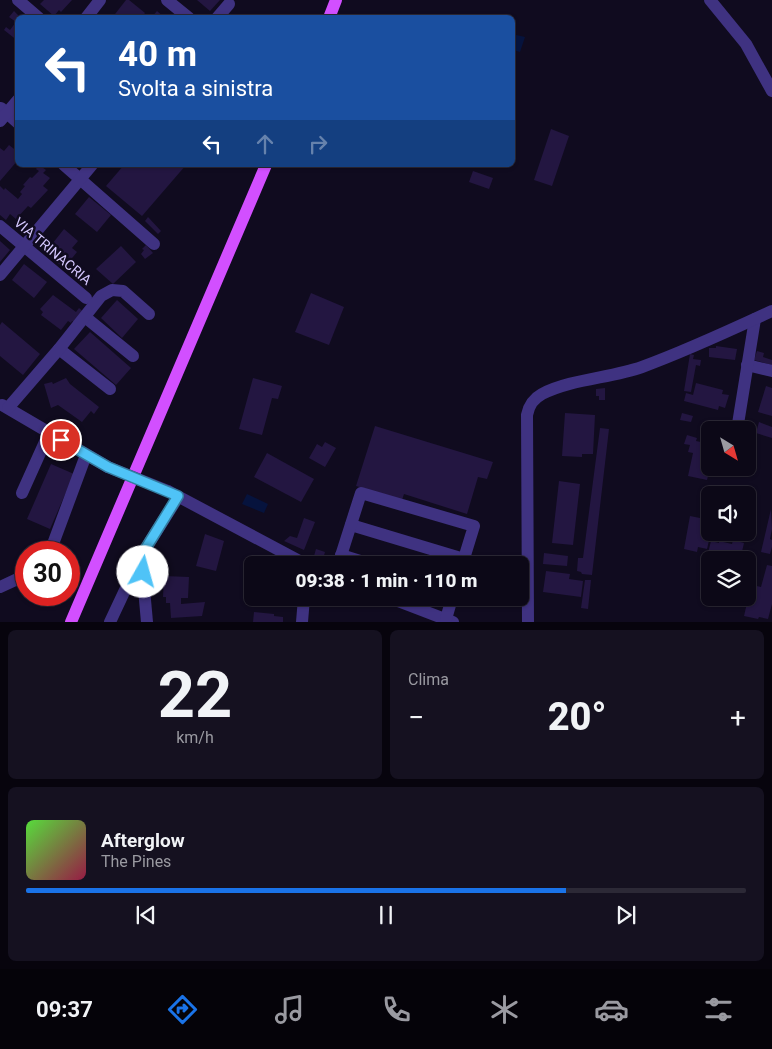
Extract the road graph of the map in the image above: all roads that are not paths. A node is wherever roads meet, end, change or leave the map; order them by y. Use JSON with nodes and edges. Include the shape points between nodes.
{"nodes":[{"id":1,"x":18,"y":0,"type":"edge"},
{"id":2,"x":100,"y":0,"type":"edge"},
{"id":3,"x":167,"y":0,"type":"edge"},
{"id":4,"x":336,"y":0,"type":"edge"},
{"id":5,"x":710,"y":0,"type":"edge"},
{"id":6,"x":229,"y":4,"type":"dead end"},
{"id":7,"x":36,"y":15,"type":"edge"},
{"id":8,"x":88,"y":15,"type":"edge"},
{"id":9,"x":185,"y":15,"type":"edge"},
{"id":10,"x":220,"y":15,"type":"edge"},
{"id":11,"x":330,"y":15,"type":"edge"},
{"id":12,"x":772,"y":91,"type":"edge"},
{"id":13,"x":15,"y":103,"type":"edge"},
{"id":14,"x":2,"y":114,"type":"edge"},
{"id":15,"x":15,"y":121,"type":"edge"},
{"id":16,"x":66,"y":167,"type":"edge"},
{"id":17,"x":90,"y":167,"type":"edge"},
{"id":18,"x":265,"y":167,"type":"edge"},
{"id":19,"x":80,"y":179,"type":"junction"},
{"id":20,"x":0,"y":226,"type":"edge"},
{"id":21,"x":154,"y":244,"type":"dead end"},
{"id":22,"x":24,"y":246,"type":"junction"},
{"id":23,"x":0,"y":275,"type":"edge"},
{"id":24,"x":86,"y":298,"type":"dead end"},
{"id":25,"x":772,"y":311,"type":"edge"},
{"id":26,"x":149,"y":314,"type":"dead end"},
{"id":27,"x":85,"y":317,"type":"junction"},
{"id":28,"x":755,"y":319,"type":"junction"},
{"id":29,"x":59,"y":349,"type":"junction"},
{"id":30,"x":133,"y":356,"type":"dead end"},
{"id":31,"x":747,"y":365,"type":"junction"},
{"id":32,"x":772,"y":371,"type":"edge"},
{"id":33,"x":110,"y":389,"type":"dead end"},
{"id":34,"x":4,"y":406,"type":"edge"},
{"id":35,"x":738,"y":421,"type":"edge"},
{"id":36,"x":49,"y":433,"type":"junction"},
{"id":37,"x":86,"y":455,"type":"junction"},
{"id":38,"x":22,"y":493,"type":"dead end"},
{"id":39,"x":173,"y":494,"type":"junction"},
{"id":40,"x":351,"y":525,"type":"junction"},
{"id":41,"x":54,"y":541,"type":"edge"},
{"id":42,"x":141,"y":556,"type":"junction"},
{"id":43,"x":290,"y":556,"type":"edge"},
{"id":44,"x":341,"y":556,"type":"edge"},
{"id":45,"x":445,"y":556,"type":"edge"},
{"id":46,"x":465,"y":556,"type":"edge"},
{"id":47,"x":15,"y":580,"type":"edge"},
{"id":48,"x":0,"y":587,"type":"edge"},
{"id":49,"x":303,"y":606,"type":"edge"},
{"id":50,"x":411,"y":606,"type":"edge"},
{"id":51,"x":451,"y":606,"type":"edge"},
{"id":52,"x":449,"y":620,"type":"edge"},
{"id":53,"x":71,"y":622,"type":"edge"},
{"id":54,"x":110,"y":622,"type":"edge"},
{"id":55,"x":147,"y":622,"type":"edge"},
{"id":56,"x":302,"y":622,"type":"edge"},
{"id":57,"x":528,"y":622,"type":"edge"}],
"edges":[{"from":1,"to":7,"type":"street"},
{"from":2,"to":8,"type":"street"},
{"from":3,"to":9,"type":"street"},
{"from":4,"to":11,"type":"main road"},
{"from":5,"to":12,"type":"street","via":[[746,44]]},
{"from":6,"to":10,"type":"street"},
{"from":13,"to":14,"type":"street"},
{"from":14,"to":15,"type":"street"},
{"from":16,"to":19,"type":"street"},
{"from":17,"to":19,"type":"street"},
{"from":18,"to":53,"type":"main road"},
{"from":19,"to":21,"type":"street"},
{"from":19,"to":22,"type":"street"},
{"from":20,"to":22,"type":"street","name":"VIA TRINACRIA"},
{"from":22,"to":23,"type":"street"},
{"from":22,"to":24,"type":"street","name":"VIA TRINACRIA"},
{"from":25,"to":28,"type":"street"},
{"from":26,"to":27,"type":"street","via":[[123,291],[112,290],[101,296]]},
{"from":27,"to":29,"type":"street"},
{"from":27,"to":30,"type":"street"},
{"from":28,"to":31,"type":"street"},
{"from":28,"to":57,"type":"street","via":[[640,368],[554,389],[534,399],[527,415]]},
{"from":29,"to":33,"type":"street"},
{"from":29,"to":34,"type":"street"},
{"from":31,"to":32,"type":"street"},
{"from":31,"to":35,"type":"street"},
{"from":34,"to":36,"type":"street"},
{"from":36,"to":37,"type":"street"},
{"from":36,"to":38,"type":"street"},
{"from":37,"to":39,"type":"street","bridge":true},
{"from":37,"to":41,"type":"street"},
{"from":39,"to":42,"type":"street"},
{"from":39,"to":43,"type":"street"},
{"from":40,"to":44,"type":"street"},
{"from":40,"to":45,"type":"street"},
{"from":40,"to":46,"type":"street","via":[[361,493],[474,526]]},
{"from":42,"to":54,"type":"street"},
{"from":42,"to":55,"type":"street"},
{"from":47,"to":48,"type":"street"},
{"from":49,"to":56,"type":"street"},
{"from":50,"to":52,"type":"street"},
{"from":51,"to":52,"type":"street"}]}
